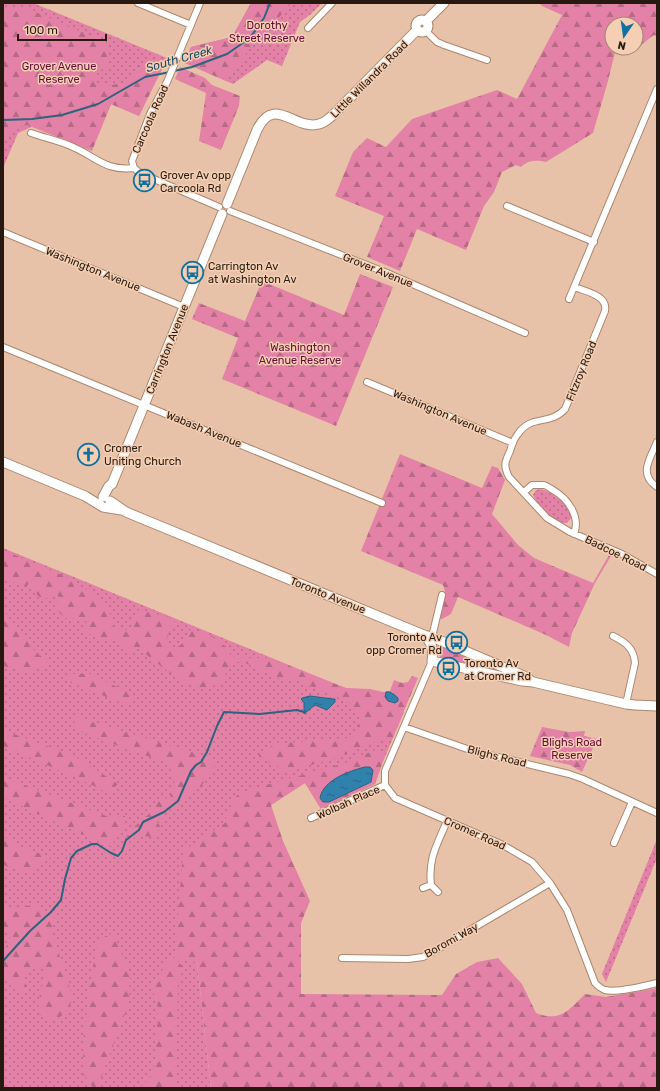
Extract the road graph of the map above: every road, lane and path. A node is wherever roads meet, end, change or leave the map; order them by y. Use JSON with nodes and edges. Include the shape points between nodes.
{"nodes":[{"id":1,"x":138,"y":3,"type":"edge"},
{"id":2,"x":200,"y":3,"type":"edge"},
{"id":3,"x":332,"y":3,"type":"edge"},
{"id":4,"x":444,"y":3,"type":"edge"},
{"id":5,"x":191,"y":25,"type":"junction"},
{"id":6,"x":308,"y":28,"type":"dead end"},
{"id":7,"x":422,"y":30,"type":"junction"},
{"id":8,"x":488,"y":60,"type":"dead end"},
{"id":9,"x":657,"y":89,"type":"edge"},
{"id":10,"x":269,"y":116,"type":"joint"},
{"id":11,"x":31,"y":133,"type":"dead end"},
{"id":12,"x":134,"y":168,"type":"junction"},
{"id":13,"x":507,"y":206,"type":"dead end"},
{"id":14,"x":225,"y":209,"type":"junction"},
{"id":15,"x":3,"y":232,"type":"edge"},
{"id":16,"x":594,"y":242,"type":"junction"},
{"id":17,"x":575,"y":287,"type":"junction"},
{"id":18,"x":570,"y":299,"type":"dead end"},
{"id":19,"x":184,"y":307,"type":"junction"},
{"id":20,"x":525,"y":333,"type":"dead end"},
{"id":21,"x":3,"y":347,"type":"edge"},
{"id":22,"x":367,"y":382,"type":"dead end"},
{"id":23,"x":144,"y":405,"type":"junction"},
{"id":24,"x":657,"y":442,"type":"edge"},
{"id":25,"x":513,"y":443,"type":"junction"},
{"id":26,"x":3,"y":462,"type":"edge"},
{"id":27,"x":657,"y":487,"type":"edge"},
{"id":28,"x":524,"y":492,"type":"junction"},
{"id":29,"x":106,"y":501,"type":"junction"},
{"id":30,"x":382,"y":503,"type":"dead end"},
{"id":31,"x":574,"y":534,"type":"junction"},
{"id":32,"x":657,"y":574,"type":"edge"},
{"id":33,"x":442,"y":595,"type":"dead end"},
{"id":34,"x":428,"y":636,"type":"junction"},
{"id":35,"x":613,"y":636,"type":"dead end"},
{"id":36,"x":432,"y":661,"type":"junction"},
{"id":37,"x":533,"y":682,"type":"junction"},
{"id":38,"x":626,"y":704,"type":"junction"},
{"id":39,"x":657,"y":706,"type":"edge"},
{"id":40,"x":404,"y":727,"type":"junction"},
{"id":41,"x":385,"y":785,"type":"junction"},
{"id":42,"x":632,"y":802,"type":"junction"},
{"id":43,"x":657,"y":813,"type":"edge"},
{"id":44,"x":311,"y":818,"type":"dead end"},
{"id":45,"x":448,"y":821,"type":"junction"},
{"id":46,"x":614,"y":843,"type":"dead end"},
{"id":47,"x":550,"y":883,"type":"junction"},
{"id":48,"x":431,"y":885,"type":"junction"},
{"id":49,"x":423,"y":888,"type":"dead end"},
{"id":50,"x":438,"y":892,"type":"dead end"},
{"id":51,"x":342,"y":958,"type":"dead end"},
{"id":52,"x":657,"y":983,"type":"edge"}],
"edges":[{"from":1,"to":5,"type":"street"},
{"from":2,"to":5,"type":"street","name":"Carcoola Road"},
{"from":3,"to":6,"type":"street"},
{"from":4,"to":7,"type":"street","via":[[426,21],[428,25]]},
{"from":5,"to":12,"type":"street","name":"Carcoola Road","via":[[134,154]]},
{"from":7,"to":8,"type":"street","via":[[437,42]]},
{"from":7,"to":10,"type":"street","name":"Little Willandra Road","via":[[325,122],[306,124],[282,114]]},
{"from":9,"to":16,"type":"street"},
{"from":10,"to":14,"type":"street","name":"Carrington Avenue","via":[[260,122]]},
{"from":11,"to":12,"type":"street","name":"Grover Avenue","via":[[74,147],[115,168]]},
{"from":12,"to":14,"type":"street","name":"Grover Avenue","via":[[140,173]]},
{"from":13,"to":16,"type":"street"},
{"from":14,"to":19,"type":"street","name":"Carrington Avenue"},
{"from":14,"to":20,"type":"street","name":"Grover Avenue","via":[[387,273]]},
{"from":15,"to":19,"type":"street","name":"Washington Avenue"},
{"from":16,"to":17,"type":"street"},
{"from":17,"to":18,"type":"street"},
{"from":17,"to":25,"type":"street","name":"Fitzroy Road","via":[[602,299],[606,305],[605,311],[565,409],[556,417],[529,423],[517,434]]},
{"from":19,"to":23,"type":"street","name":"Carrington Avenue"},
{"from":21,"to":23,"type":"street","name":"Wabash Avenue"},
{"from":22,"to":25,"type":"street","name":"Washington Avenue"},
{"from":23,"to":29,"type":"street","name":"Carrington Avenue"},
{"from":23,"to":30,"type":"street","name":"Wabash Avenue"},
{"from":24,"to":27,"type":"street","via":[[646,472]]},
{"from":25,"to":28,"type":"street","name":"Badcoe Road","via":[[504,465],[509,477]]},
{"from":26,"to":29,"type":"street","name":"Toronto Avenue","via":[[85,496]]},
{"from":28,"to":31,"type":"street","name":"Badcoe Road","via":[[547,518]]},
{"from":28,"to":31,"type":"street","name":"Badcoe Road","via":[[532,485],[545,485],[561,495],[572,507],[576,520]]},
{"from":29,"to":34,"type":"street","name":"Toronto Avenue","via":[[154,524]]},
{"from":31,"to":32,"type":"street","name":"Badcoe Road","via":[[622,554]]},
{"from":33,"to":34,"type":"street"},
{"from":34,"to":36,"type":"street","via":[[433,653]]},
{"from":34,"to":37,"type":"street","name":"Toronto Avenue"},
{"from":35,"to":38,"type":"street","via":[[624,641],[635,657]]},
{"from":36,"to":37,"type":"street","name":"Toronto Avenue"},
{"from":36,"to":40,"type":"street"},
{"from":37,"to":38,"type":"street","name":"Toronto Avenue"},
{"from":38,"to":39,"type":"street","name":"Toronto Avenue"},
{"from":40,"to":41,"type":"street","via":[[385,771]]},
{"from":40,"to":42,"type":"street","name":"Blighs Road","via":[[473,751],[569,774]]},
{"from":41,"to":44,"type":"street","name":"Wolbah Place"},
{"from":41,"to":45,"type":"street","name":"Cromer Road","via":[[395,798]]},
{"from":42,"to":43,"type":"street","name":"Blighs Road"},
{"from":42,"to":46,"type":"street"},
{"from":45,"to":47,"type":"street","name":"Cromer Road","via":[[518,852],[532,862]]},
{"from":45,"to":48,"type":"street","via":[[431,860]]},
{"from":47,"to":51,"type":"street","name":"Boromi Way","via":[[423,957]]},
{"from":47,"to":52,"type":"street","name":"Cromer Road","via":[[567,910],[598,987],[615,991]]},
{"from":48,"to":49,"type":"street"},
{"from":48,"to":50,"type":"street"}]}
